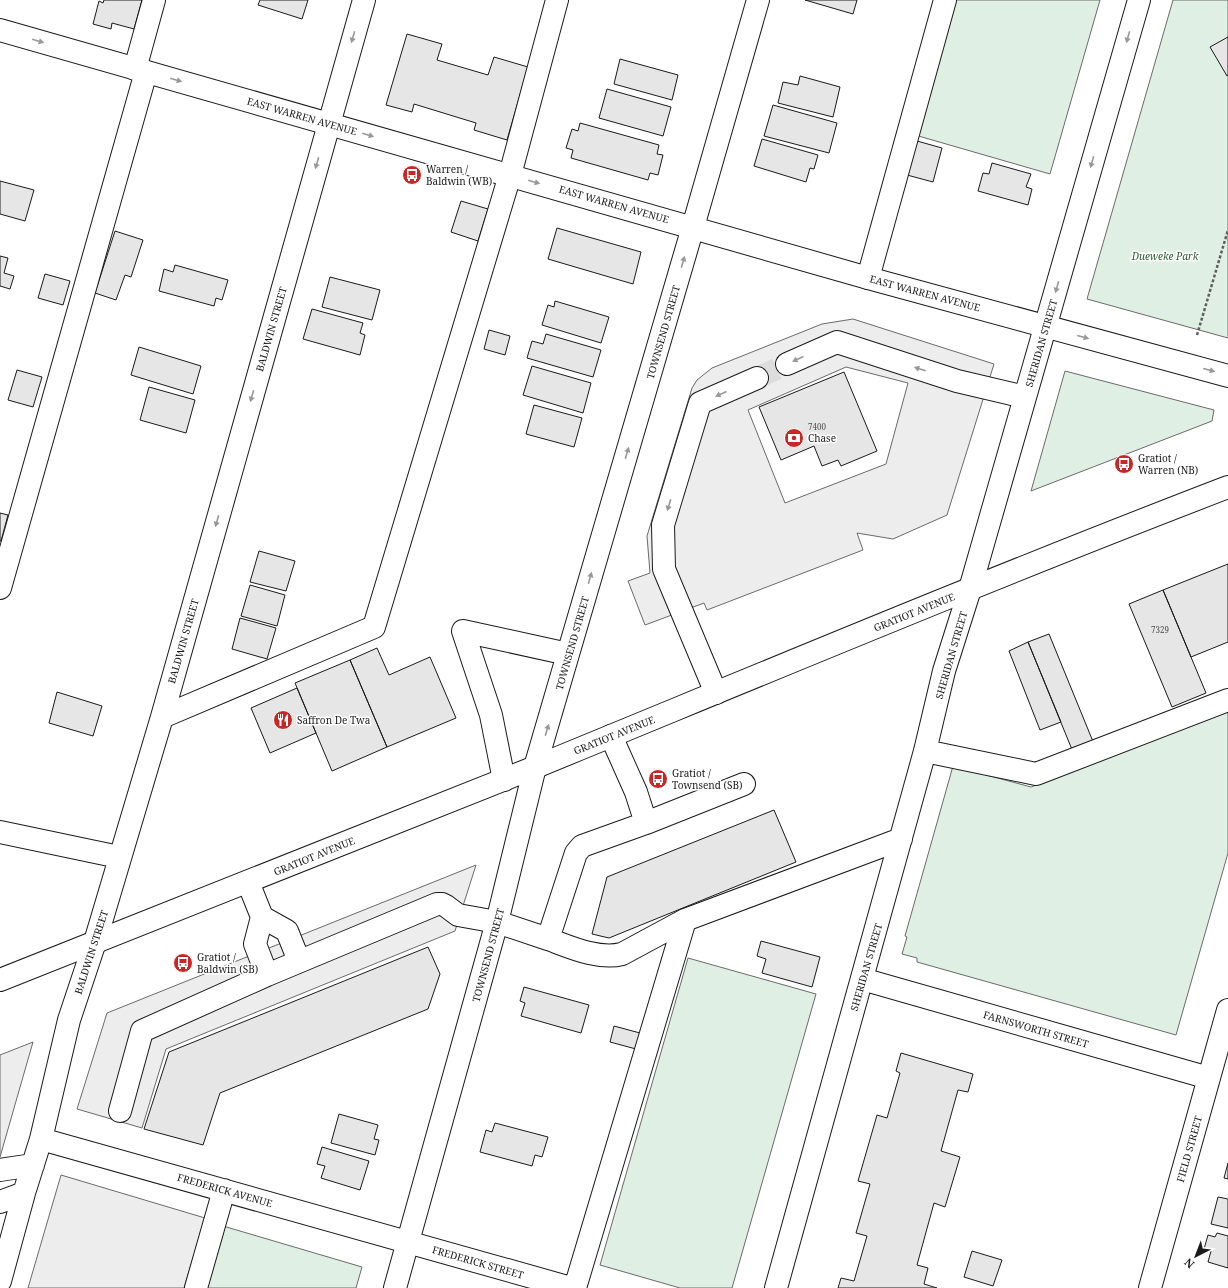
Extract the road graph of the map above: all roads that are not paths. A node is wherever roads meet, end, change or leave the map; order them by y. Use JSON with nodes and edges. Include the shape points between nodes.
{"nodes":[{"id":1,"x":154,"y":0,"type":"edge"},
{"id":2,"x":364,"y":0,"type":"edge"},
{"id":3,"x":557,"y":0,"type":"edge"},
{"id":4,"x":758,"y":0,"type":"edge"},
{"id":5,"x":944,"y":0,"type":"edge"},
{"id":6,"x":1139,"y":0,"type":"edge"},
{"id":7,"x":0,"y":30,"type":"edge"},
{"id":8,"x":140,"y":70,"type":"junction"},
{"id":9,"x":328,"y":124,"type":"junction"},
{"id":10,"x":510,"y":175,"type":"junction"},
{"id":11,"x":693,"y":227,"type":"junction"},
{"id":12,"x":868,"y":278,"type":"junction"},
{"id":13,"x":1046,"y":326,"type":"junction"},
{"id":14,"x":787,"y":364,"type":"tunnel mouth"},
{"id":15,"x":1228,"y":376,"type":"edge"},
{"id":16,"x":757,"y":378,"type":"tunnel mouth"},
{"id":17,"x":1025,"y":397,"type":"junction"},
{"id":18,"x":1228,"y":487,"type":"edge"},
{"id":19,"x":0,"y":588,"type":"edge"},
{"id":20,"x":970,"y":589,"type":"junction"},
{"id":21,"x":568,"y":654,"type":"junction"},
{"id":22,"x":716,"y":693,"type":"junction"},
{"id":23,"x":1228,"y":700,"type":"edge"},
{"id":24,"x":162,"y":717,"type":"junction"},
{"id":25,"x":611,"y":736,"type":"junction"},
{"id":26,"x":925,"y":751,"type":"junction"},
{"id":27,"x":535,"y":767,"type":"junction"},
{"id":28,"x":504,"y":780,"type":"junction"},
{"id":29,"x":744,"y":784,"type":"dead end"},
{"id":30,"x":646,"y":823,"type":"junction"},
{"id":31,"x":0,"y":832,"type":"edge"},
{"id":32,"x":901,"y":839,"type":"junction"},
{"id":33,"x":120,"y":857,"type":"junction"},
{"id":34,"x":248,"y":882,"type":"junction"},
{"id":35,"x":262,"y":917,"type":"junction"},
{"id":36,"x":685,"y":920,"type":"junction"},
{"id":37,"x":497,"y":922,"type":"junction"},
{"id":38,"x":548,"y":939,"type":"junction"},
{"id":39,"x":95,"y":942,"type":"junction"},
{"id":40,"x":299,"y":961,"type":"junction"},
{"id":41,"x":267,"y":975,"type":"junction"},
{"id":42,"x":862,"y":979,"type":"junction"},
{"id":43,"x":0,"y":980,"type":"edge"},
{"id":44,"x":1228,"y":1010,"type":"edge"},
{"id":45,"x":1209,"y":1078,"type":"junction"},
{"id":46,"x":120,"y":1111,"type":"dead end"},
{"id":47,"x":41,"y":1139,"type":"junction"},
{"id":48,"x":33,"y":1165,"type":"junction"},
{"id":49,"x":0,"y":1170,"type":"edge"},
{"id":50,"x":224,"y":1190,"type":"junction"},
{"id":51,"x":24,"y":1193,"type":"junction"},
{"id":52,"x":0,"y":1202,"type":"edge"},
{"id":53,"x":408,"y":1242,"type":"junction"},
{"id":54,"x":0,"y":1281,"type":"edge"},
{"id":55,"x":196,"y":1288,"type":"edge"},
{"id":56,"x":395,"y":1288,"type":"edge"},
{"id":57,"x":572,"y":1288,"type":"edge"},
{"id":58,"x":575,"y":1288,"type":"edge"},
{"id":59,"x":776,"y":1288,"type":"edge"},
{"id":60,"x":1150,"y":1288,"type":"edge"}],
"edges":[{"from":1,"to":8,"type":"street"},
{"from":2,"to":9,"type":"street","name":"BALDWIN STREET","one_way":true},
{"from":3,"to":10,"type":"street"},
{"from":4,"to":11,"type":"street","name":"TOWNSEND STREET"},
{"from":5,"to":12,"type":"street"},
{"from":6,"to":13,"type":"street","name":"SHERIDAN STREET","one_way":true},
{"from":7,"to":8,"type":"street","name":"EAST WARREN AVENUE","one_way":true},
{"from":8,"to":9,"type":"street","name":"EAST WARREN AVENUE","one_way":true},
{"from":8,"to":19,"type":"street"},
{"from":9,"to":10,"type":"street","name":"EAST WARREN AVENUE","one_way":true},
{"from":9,"to":24,"type":"street","name":"BALDWIN STREET","one_way":true},
{"from":10,"to":11,"type":"street","name":"EAST WARREN AVENUE","one_way":true},
{"from":10,"to":24,"type":"street","via":[[374,627]]},
{"from":11,"to":12,"type":"street","name":"EAST WARREN AVENUE"},
{"from":21,"to":11,"type":"street","name":"TOWNSEND STREET","one_way":true},
{"from":12,"to":13,"type":"street","name":"EAST WARREN AVENUE"},
{"from":13,"to":15,"type":"street","name":"EAST WARREN AVENUE","one_way":true},
{"from":13,"to":17,"type":"street","name":"SHERIDAN STREET"},
{"from":17,"to":14,"type":"street","one_way":true,"via":[[957,381],[837,342]]},
{"from":16,"to":22,"type":"street","one_way":true,"via":[[700,403],[663,525],[664,569]]},
{"from":17,"to":20,"type":"street","name":"SHERIDAN STREET"},
{"from":18,"to":20,"type":"street","name":"GRATIOT AVENUE"},
{"from":20,"to":22,"type":"street","name":"GRATIOT AVENUE"},
{"from":20,"to":26,"type":"street","name":"SHERIDAN STREET","via":[[944,671]]},
{"from":27,"to":21,"type":"street","name":"TOWNSEND STREET","one_way":true},
{"from":21,"to":28,"type":"street","via":[[463,631],[491,715]]},
{"from":22,"to":25,"type":"street","name":"GRATIOT AVENUE"},
{"from":23,"to":26,"type":"street","via":[[1036,774]]},
{"from":24,"to":33,"type":"street","name":"BALDWIN STREET"},
{"from":25,"to":27,"type":"street","name":"GRATIOT AVENUE"},
{"from":25,"to":30,"type":"street","via":[[636,792]]},
{"from":26,"to":32,"type":"street","name":"SHERIDAN STREET"},
{"from":27,"to":28,"type":"street","name":"GRATIOT AVENUE"},
{"from":27,"to":37,"type":"street","name":"TOWNSEND STREET"},
{"from":28,"to":34,"type":"street","name":"GRATIOT AVENUE"},
{"from":29,"to":30,"type":"street"},
{"from":30,"to":38,"type":"street","via":[[582,846],[576,853]]},
{"from":31,"to":33,"type":"street"},
{"from":32,"to":36,"type":"street"},
{"from":32,"to":42,"type":"street","name":"SHERIDAN STREET"},
{"from":33,"to":39,"type":"street","name":"BALDWIN STREET"},
{"from":34,"to":35,"type":"street"},
{"from":34,"to":39,"type":"street","name":"GRATIOT AVENUE"},
{"from":35,"to":40,"type":"street","via":[[287,931]]},
{"from":35,"to":41,"type":"street","via":[[255,944]]},
{"from":36,"to":38,"type":"street","via":[[622,954],[612,956],[587,952]]},
{"from":36,"to":58,"type":"street"},
{"from":37,"to":38,"type":"street"},
{"from":37,"to":40,"type":"street","via":[[458,915],[442,904],[437,904]]},
{"from":37,"to":53,"type":"street","name":"TOWNSEND STREET"},
{"from":39,"to":43,"type":"street","name":"GRATIOT AVENUE"},
{"from":39,"to":47,"type":"street","name":"BALDWIN STREET","via":[[69,1020]]},
{"from":40,"to":41,"type":"street"},
{"from":41,"to":46,"type":"street","via":[[142,1031]]},
{"from":42,"to":45,"type":"street","name":"FARNSWORTH STREET"},
{"from":42,"to":59,"type":"street","name":"SHERIDAN STREET"},
{"from":44,"to":45,"type":"street","name":"FIELD STREET"},
{"from":45,"to":60,"type":"street","name":"FIELD STREET"},
{"from":47,"to":48,"type":"street","name":"BALDWIN STREET"},
{"from":47,"to":50,"type":"street","name":"FREDERICK AVENUE"},
{"from":48,"to":49,"type":"street"},
{"from":48,"to":51,"type":"street","name":"BALDWIN STREET"},
{"from":50,"to":53,"type":"street","name":"FREDERICK AVENUE"},
{"from":50,"to":55,"type":"street"},
{"from":51,"to":52,"type":"street"},
{"from":51,"to":54,"type":"street","name":"BALDWIN STREET"},
{"from":53,"to":56,"type":"street","name":"TOWNSEND STREET"},
{"from":53,"to":57,"type":"street","name":"FREDERICK STREET"}]}
